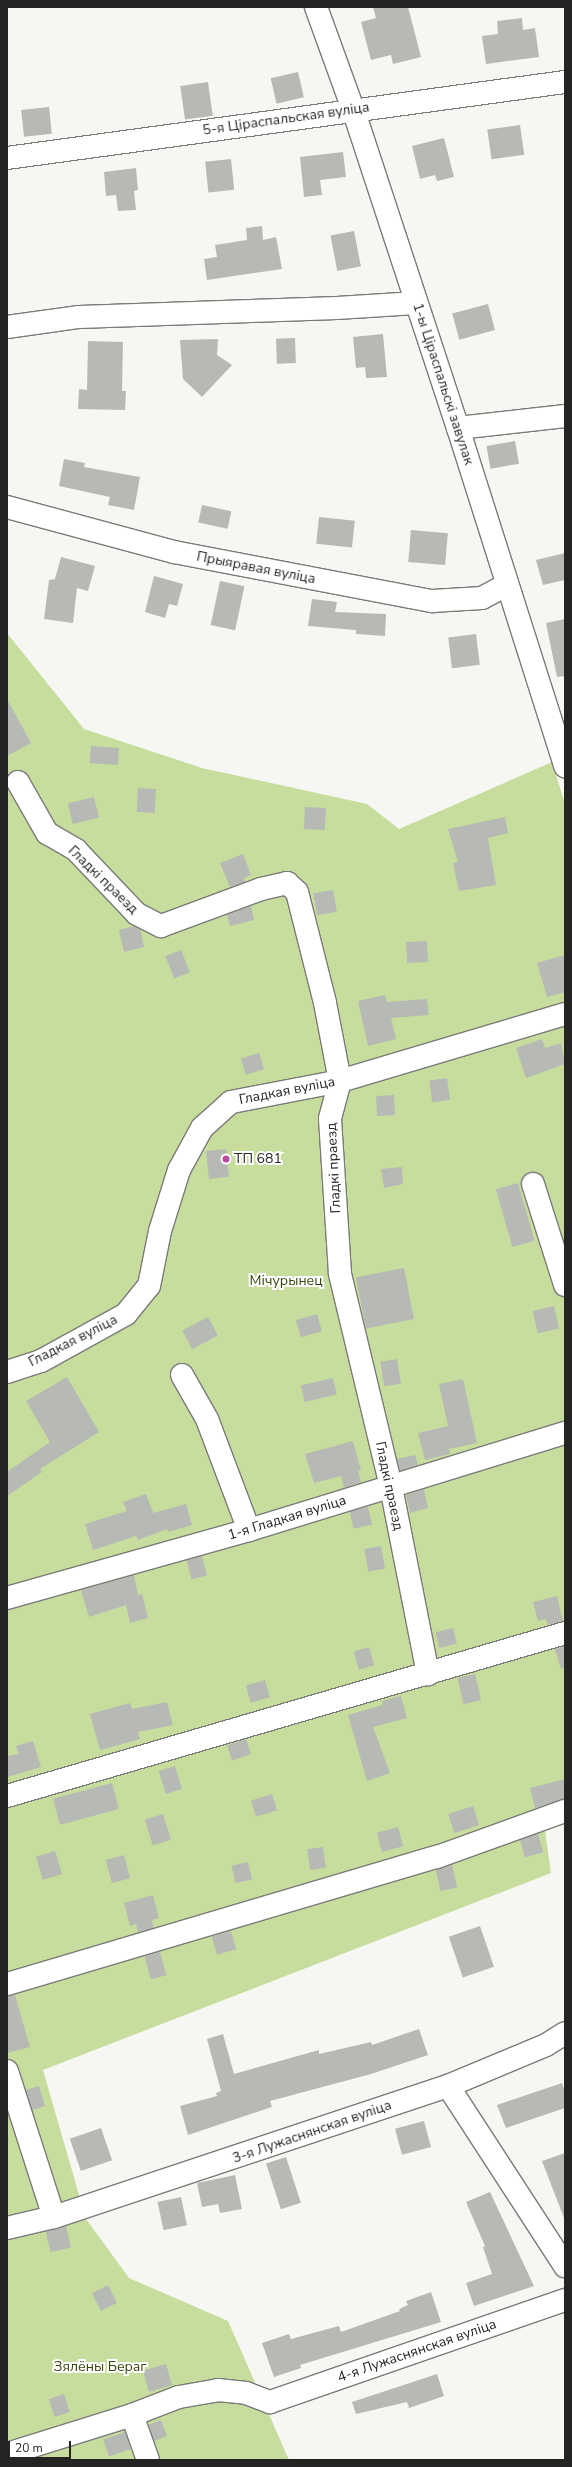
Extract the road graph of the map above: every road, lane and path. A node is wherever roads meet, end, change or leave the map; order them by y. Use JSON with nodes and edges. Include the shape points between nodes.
{"nodes":[{"id":1,"x":316,"y":7,"type":"edge"},
{"id":2,"x":565,"y":82,"type":"edge"},
{"id":3,"x":353,"y":109,"type":"junction"},
{"id":4,"x":7,"y":158,"type":"edge"},
{"id":5,"x":416,"y":303,"type":"junction"},
{"id":6,"x":7,"y":327,"type":"edge"},
{"id":7,"x":565,"y":416,"type":"edge"},
{"id":8,"x":458,"y":428,"type":"junction"},
{"id":9,"x":7,"y":507,"type":"edge"},
{"id":10,"x":506,"y":585,"type":"junction"},
{"id":11,"x":565,"y":764,"type":"edge"},
{"id":12,"x":18,"y":782,"type":"dead end"},
{"id":13,"x":565,"y":1014,"type":"edge"},
{"id":14,"x":340,"y":1081,"type":"junction"},
{"id":15,"x":533,"y":1184,"type":"dead end"},
{"id":16,"x":565,"y":1285,"type":"edge"},
{"id":17,"x":7,"y":1372,"type":"edge"},
{"id":18,"x":182,"y":1375,"type":"dead end"},
{"id":19,"x":565,"y":1433,"type":"edge"},
{"id":20,"x":390,"y":1487,"type":"junction"},
{"id":21,"x":248,"y":1530,"type":"junction"},
{"id":22,"x":7,"y":1598,"type":"edge"},
{"id":23,"x":565,"y":1633,"type":"edge"},
{"id":24,"x":428,"y":1674,"type":"junction"},
{"id":25,"x":7,"y":1796,"type":"edge"},
{"id":26,"x":565,"y":1811,"type":"edge"},
{"id":27,"x":7,"y":1984,"type":"edge"},
{"id":28,"x":565,"y":2033,"type":"edge"},
{"id":29,"x":7,"y":2070,"type":"edge"},
{"id":30,"x":448,"y":2086,"type":"junction"},
{"id":31,"x":54,"y":2217,"type":"junction"},
{"id":32,"x":7,"y":2228,"type":"edge"},
{"id":33,"x":565,"y":2266,"type":"edge"},
{"id":34,"x":565,"y":2300,"type":"edge"},
{"id":35,"x":132,"y":2415,"type":"junction"},
{"id":36,"x":7,"y":2454,"type":"edge"},
{"id":37,"x":148,"y":2460,"type":"edge"}],
"edges":[{"from":1,"to":3,"type":"street","name":"1-ы Ціраспальскі завулак"},
{"from":2,"to":3,"type":"street","name":"5-я Ціраспальская вуліца"},
{"from":3,"to":4,"type":"street","name":"5-я Ціраспальская вуліца"},
{"from":3,"to":5,"type":"street","name":"1-ы Ціраспальскі завулак"},
{"from":5,"to":6,"type":"street","via":[[79,317]]},
{"from":5,"to":8,"type":"street","name":"1-ы Ціраспальскі завулак"},
{"from":7,"to":8,"type":"street"},
{"from":8,"to":10,"type":"street","name":"1-ы Ціраспальскі завулак"},
{"from":9,"to":10,"type":"street","name":"Прыяравая вуліца","via":[[174,552],[432,602],[482,598]]},
{"from":10,"to":11,"type":"street","name":"1-ы Ціраспальскі завулак"},
{"from":12,"to":14,"type":"street","name":"Гладкі праезд","via":[[47,833],[76,850],[137,914],[161,926],[287,883],[297,892],[325,1003]]},
{"from":13,"to":14,"type":"street","name":"Гладкая вуліца"},
{"from":14,"to":17,"type":"street","name":"Гладкая вуліца","via":[[231,1102],[202,1128],[179,1170],[160,1231],[149,1286],[126,1314],[40,1361]]},
{"from":14,"to":20,"type":"street","name":"Гладкі праезд","via":[[330,1119],[340,1274]]},
{"from":15,"to":16,"type":"street"},
{"from":18,"to":21,"type":"street","via":[[207,1419]]},
{"from":19,"to":20,"type":"street","name":"1-я Гладкая вуліца"},
{"from":20,"to":21,"type":"street","name":"1-я Гладкая вуліца"},
{"from":20,"to":24,"type":"street","name":"Гладкі праезд"},
{"from":21,"to":22,"type":"street","name":"1-я Гладкая вуліца"},
{"from":23,"to":24,"type":"street"},
{"from":24,"to":25,"type":"street"},
{"from":26,"to":27,"type":"street","via":[[437,1857]]},
{"from":28,"to":30,"type":"street","name":"3-я Лужаснянская вуліца","via":[[546,2045]]},
{"from":29,"to":31,"type":"street"},
{"from":30,"to":31,"type":"street","name":"3-я Лужаснянская вуліца"},
{"from":30,"to":33,"type":"street"},
{"from":31,"to":32,"type":"street","name":"3-я Лужаснянская вуліца"},
{"from":34,"to":35,"type":"street","name":"4-я Лужаснянская вуліца","via":[[270,2402],[246,2393],[218,2390],[180,2397]]},
{"from":35,"to":36,"type":"street"},
{"from":35,"to":37,"type":"street"}]}
